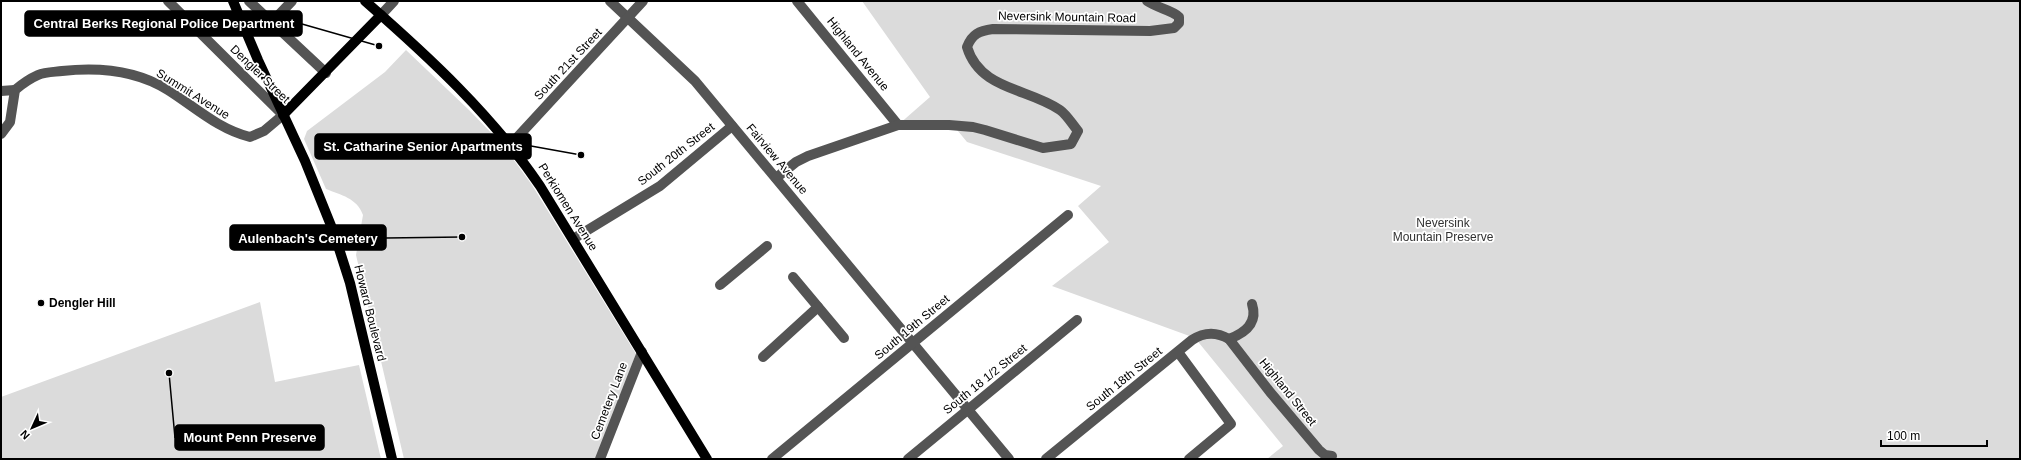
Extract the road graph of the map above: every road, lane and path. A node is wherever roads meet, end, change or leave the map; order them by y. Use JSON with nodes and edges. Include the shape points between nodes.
{"nodes":[{"id":1,"x":168,"y":1,"type":"edge"},
{"id":2,"x":233,"y":1,"type":"edge"},
{"id":3,"x":248,"y":1,"type":"edge"},
{"id":4,"x":292,"y":1,"type":"edge"},
{"id":5,"x":365,"y":1,"type":"edge"},
{"id":6,"x":394,"y":1,"type":"edge"},
{"id":7,"x":610,"y":1,"type":"edge"},
{"id":8,"x":643,"y":1,"type":"edge"},
{"id":9,"x":797,"y":1,"type":"edge"},
{"id":10,"x":1147,"y":1,"type":"edge"},
{"id":11,"x":382,"y":15,"type":"junction"},
{"id":12,"x":628,"y":18,"type":"junction"},
{"id":13,"x":272,"y":22,"type":"junction"},
{"id":14,"x":326,"y":73,"type":"junction"},
{"id":15,"x":14,"y":90,"type":"junction"},
{"id":16,"x":1,"y":91,"type":"edge"},
{"id":17,"x":283,"y":115,"type":"junction"},
{"id":18,"x":898,"y":125,"type":"junction"},
{"id":19,"x":732,"y":126,"type":"junction"},
{"id":20,"x":1,"y":134,"type":"edge"},
{"id":21,"x":511,"y":144,"type":"junction"},
{"id":22,"x":776,"y":178,"type":"junction"},
{"id":23,"x":1068,"y":215,"type":"dead end"},
{"id":24,"x":573,"y":239,"type":"junction"},
{"id":25,"x":767,"y":246,"type":"dead end"},
{"id":26,"x":793,"y":277,"type":"dead end"},
{"id":27,"x":720,"y":285,"type":"dead end"},
{"id":28,"x":1252,"y":304,"type":"dead end"},
{"id":29,"x":818,"y":307,"type":"junction"},
{"id":30,"x":1077,"y":320,"type":"dead end"},
{"id":31,"x":1226,"y":337,"type":"junction"},
{"id":32,"x":844,"y":338,"type":"dead end"},
{"id":33,"x":913,"y":343,"type":"junction"},
{"id":34,"x":642,"y":352,"type":"junction"},
{"id":35,"x":1178,"y":352,"type":"junction"},
{"id":36,"x":763,"y":356,"type":"dead end"},
{"id":37,"x":968,"y":410,"type":"junction"},
{"id":38,"x":1332,"y":456,"type":"dead end"},
{"id":39,"x":777,"y":457,"type":"edge"},
{"id":40,"x":392,"y":459,"type":"edge"},
{"id":41,"x":600,"y":459,"type":"edge"},
{"id":42,"x":707,"y":459,"type":"edge"},
{"id":43,"x":908,"y":459,"type":"edge"},
{"id":44,"x":1008,"y":459,"type":"edge"},
{"id":45,"x":1046,"y":459,"type":"edge"},
{"id":46,"x":1188,"y":459,"type":"edge"}],
"edges":[{"from":1,"to":17,"type":"street","name":"Dengler Street"},
{"from":2,"to":17,"type":"main road","name":"Howard Boulevard"},
{"from":3,"to":13,"type":"street"},
{"from":4,"to":13,"type":"street"},
{"from":5,"to":11,"type":"main road","name":"Perkiomen Avenue"},
{"from":6,"to":11,"type":"street"},
{"from":7,"to":12,"type":"street","name":"Fairview Avenue"},
{"from":8,"to":12,"type":"street","name":"South 21st Street"},
{"from":9,"to":18,"type":"street","name":"Highland Avenue"},
{"from":10,"to":18,"type":"street","name":"Neversink Mountain Road","via":[[1175,13],[1179,17],[1179,23],[1174,28],[1150,31],[997,28],[976,32],[966,47],[970,60],[979,71],[1065,114],[1078,131],[1071,144],[1043,148],[979,128],[949,124]]},
{"from":11,"to":14,"type":"main road"},
{"from":11,"to":21,"type":"main road","name":"Perkiomen Avenue","via":[[446,75]]},
{"from":12,"to":19,"type":"street","name":"Fairview Avenue","via":[[695,80]]},
{"from":12,"to":21,"type":"street","name":"South 21st Street"},
{"from":13,"to":14,"type":"street"},
{"from":14,"to":17,"type":"main road"},
{"from":15,"to":16,"type":"street"},
{"from":15,"to":17,"type":"street","name":"Summit Avenue","via":[[39,74],[76,69],[100,70],[128,74],[152,82],[229,131],[250,137],[264,131]]},
{"from":15,"to":20,"type":"street","via":[[10,122]]},
{"from":17,"to":40,"type":"main road","name":"Howard Boulevard","via":[[313,181],[343,260]]},
{"from":18,"to":22,"type":"street","via":[[808,156]]},
{"from":19,"to":22,"type":"street","name":"Fairview Avenue"},
{"from":19,"to":24,"type":"street","name":"South 20th Street","via":[[660,186]]},
{"from":21,"to":24,"type":"main road","name":"Perkiomen Avenue"},
{"from":22,"to":33,"type":"street","name":"Fairview Avenue"},
{"from":23,"to":33,"type":"street","name":"South 19th Street"},
{"from":24,"to":34,"type":"main road","name":"Perkiomen Avenue"},
{"from":25,"to":27,"type":"street"},
{"from":26,"to":29,"type":"street"},
{"from":28,"to":31,"type":"street","via":[[1255,313],[1250,325],[1242,334]]},
{"from":29,"to":32,"type":"street"},
{"from":29,"to":36,"type":"street"},
{"from":30,"to":37,"type":"street","name":"South 18 1/2 Street"},
{"from":31,"to":35,"type":"street","name":"South 18th Street","via":[[1210,333],[1198,336]]},
{"from":31,"to":38,"type":"street","name":"Highland Street","via":[[1319,450],[1325,455]]},
{"from":33,"to":37,"type":"street","name":"Fairview Avenue"},
{"from":33,"to":39,"type":"street","name":"South 19th Street"},
{"from":34,"to":41,"type":"street","name":"Cemetery Lane"},
{"from":34,"to":42,"type":"main road","name":"Perkiomen Avenue"},
{"from":35,"to":45,"type":"street","name":"South 18th Street"},
{"from":35,"to":46,"type":"street","via":[[1231,424]]},
{"from":37,"to":43,"type":"street","name":"South 18 1/2 Street"},
{"from":37,"to":44,"type":"street","name":"Fairview Avenue"}]}
